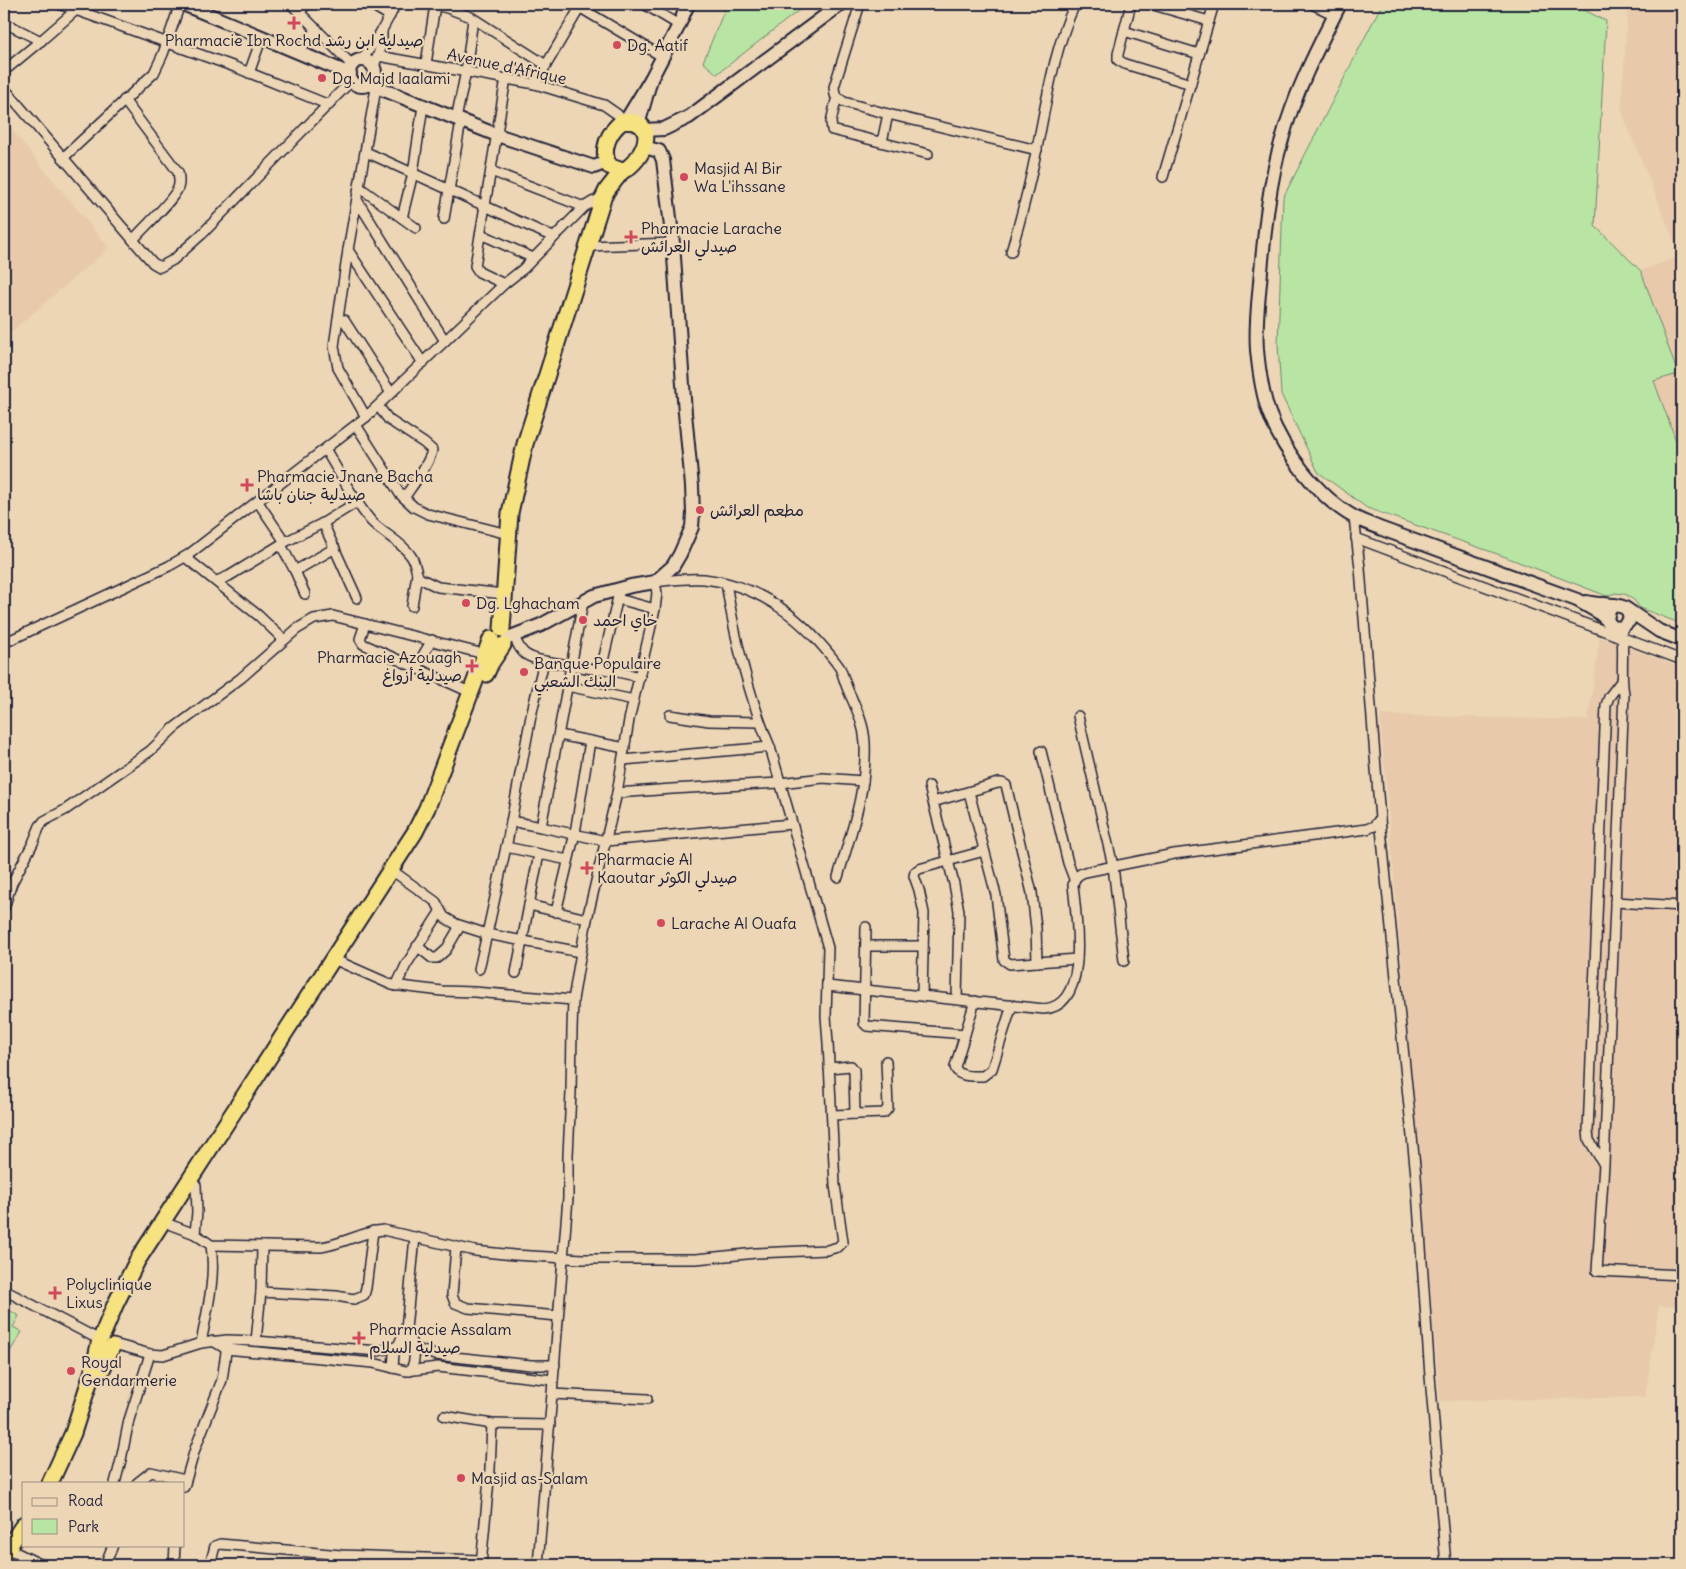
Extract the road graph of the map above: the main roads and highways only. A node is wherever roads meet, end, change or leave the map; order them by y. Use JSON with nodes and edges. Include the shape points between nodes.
{"nodes":[{"id":1,"x":181,"y":4,"type":"edge"},
{"id":2,"x":688,"y":4,"type":"edge"},
{"id":3,"x":842,"y":4,"type":"edge"},
{"id":4,"x":205,"y":8,"type":"edge"},
{"id":5,"x":1338,"y":9,"type":"edge"},
{"id":6,"x":354,"y":70,"type":"junction"},
{"id":7,"x":373,"y":86,"type":"junction"},
{"id":8,"x":637,"y":131,"type":"junction"},
{"id":9,"x":607,"y":162,"type":"junction"},
{"id":10,"x":622,"y":171,"type":"junction"},
{"id":11,"x":605,"y":194,"type":"junction"},
{"id":12,"x":1577,"y":600,"type":"junction"},
{"id":13,"x":1615,"y":605,"type":"junction"},
{"id":14,"x":1628,"y":610,"type":"junction"},
{"id":15,"x":1607,"y":620,"type":"junction"},
{"id":16,"x":1623,"y":630,"type":"junction"},
{"id":17,"x":1659,"y":630,"type":"junction"},
{"id":18,"x":504,"y":637,"type":"junction"},
{"id":19,"x":1682,"y":640,"type":"edge"},
{"id":20,"x":107,"y":1341,"type":"junction"},
{"id":21,"x":50,"y":1482,"type":"edge"},
{"id":22,"x":60,"y":1482,"type":"edge"},
{"id":23,"x":22,"y":1528,"type":"edge"},
{"id":24,"x":22,"y":1540,"type":"edge"},
{"id":25,"x":10,"y":1553,"type":"edge"},
{"id":26,"x":6,"y":1565,"type":"edge"}],
"edges":[{"from":1,"to":4,"type":"main road"},
{"from":2,"to":8,"type":"main road","via":[[651,79]]},
{"from":3,"to":8,"type":"main road","via":[[689,117],[664,130]]},
{"from":4,"to":6,"type":"main road","via":[[298,52]]},
{"from":5,"to":12,"type":"main road","via":[[1298,92],[1273,176],[1257,312],[1257,349],[1264,397],[1275,429],[1316,487],[1354,517]]},
{"from":6,"to":7,"type":"main road","via":[[360,85]]},
{"from":6,"to":7,"type":"main road","via":[[376,61]]},
{"from":7,"to":9,"type":"main road","via":[[497,136],[594,167]]},
{"from":8,"to":9,"type":"highway","via":[[614,129],[608,140]]},
{"from":8,"to":10,"type":"highway","via":[[635,162]]},
{"from":8,"to":18,"type":"main road","via":[[662,156],[673,243],[693,522],[673,566],[655,582],[619,594],[594,596],[541,625]]},
{"from":9,"to":10,"type":"highway"},
{"from":9,"to":11,"type":"highway"},
{"from":10,"to":11,"type":"highway"},
{"from":11,"to":18,"type":"highway","via":[[524,444],[510,513]]},
{"from":12,"to":13,"type":"main road"},
{"from":12,"to":15,"type":"main road"},
{"from":13,"to":14,"type":"main road"},
{"from":13,"to":15,"type":"main road","via":[[1609,609]]},
{"from":14,"to":16,"type":"main road","via":[[1630,617]]},
{"from":14,"to":17,"type":"main road"},
{"from":15,"to":16,"type":"main road","via":[[1612,627]]},
{"from":16,"to":17,"type":"main road","via":[[1637,626]]},
{"from":17,"to":19,"type":"main road"},
{"from":18,"to":20,"type":"highway","via":[[434,810],[418,840],[137,1278]]},
{"from":18,"to":20,"type":"highway","via":[[484,654],[472,693],[415,832],[137,1261],[115,1305]]},
{"from":20,"to":21,"type":"highway","via":[[94,1367],[73,1433]]},
{"from":20,"to":22,"type":"highway","via":[[102,1369],[81,1436]]},
{"from":23,"to":25,"type":"highway"},
{"from":24,"to":25,"type":"highway"},
{"from":25,"to":26,"type":"highway"}]}
